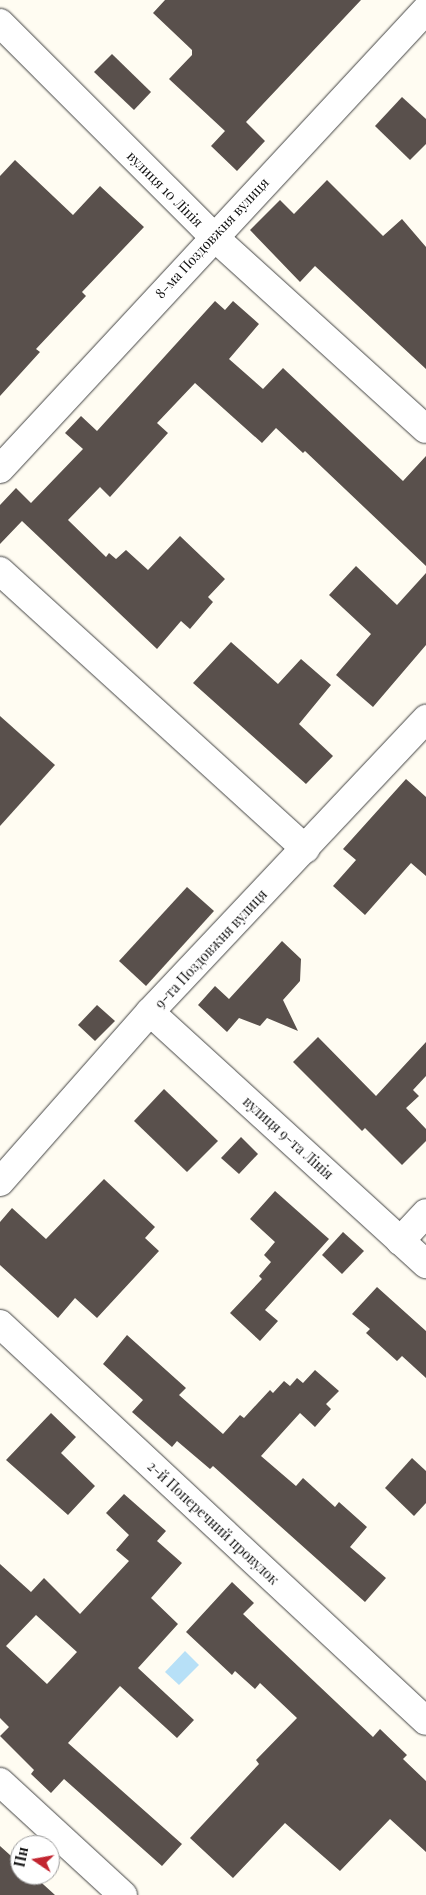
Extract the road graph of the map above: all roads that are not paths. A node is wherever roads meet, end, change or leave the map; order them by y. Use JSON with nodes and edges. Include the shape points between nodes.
{"nodes":[{"id":1,"x":426,"y":10,"type":"edge"},
{"id":2,"x":0,"y":23,"type":"edge"},
{"id":3,"x":212,"y":236,"type":"junction"},
{"id":4,"x":426,"y":429,"type":"edge"},
{"id":5,"x":0,"y":469,"type":"edge"},
{"id":6,"x":0,"y":572,"type":"edge"},
{"id":7,"x":426,"y":719,"type":"edge"},
{"id":8,"x":305,"y":849,"type":"junction"},
{"id":9,"x":150,"y":1012,"type":"junction"},
{"id":10,"x":0,"y":1182,"type":"edge"},
{"id":11,"x":426,"y":1213,"type":"edge"},
{"id":12,"x":400,"y":1241,"type":"junction"},
{"id":13,"x":426,"y":1264,"type":"edge"},
{"id":14,"x":0,"y":1324,"type":"edge"},
{"id":15,"x":426,"y":1721,"type":"edge"},
{"id":16,"x":0,"y":1782,"type":"edge"},
{"id":17,"x":123,"y":1895,"type":"edge"}],
"edges":[{"from":1,"to":3,"type":"street","name":"8-ма Поздовжня вулиця"},
{"from":2,"to":3,"type":"street","name":"вулиця 10 Лінія"},
{"from":3,"to":4,"type":"street","name":"вулиця 10 Лінія"},
{"from":3,"to":5,"type":"street","name":"8-ма Поздовжня вулиця"},
{"from":6,"to":8,"type":"street"},
{"from":7,"to":8,"type":"street","name":"9-та Поздовжня вулиця"},
{"from":8,"to":9,"type":"street","name":"9-та Поздовжня вулиця"},
{"from":9,"to":10,"type":"street","name":"9-та Поздовжня вулиця"},
{"from":9,"to":12,"type":"street","name":"вулиця 9-та Лінія"},
{"from":11,"to":12,"type":"street"},
{"from":12,"to":13,"type":"street","name":"вулиця 9-та Лінія"},
{"from":14,"to":15,"type":"street","name":"2-й Поперечний провулок"},
{"from":16,"to":17,"type":"street"}]}
